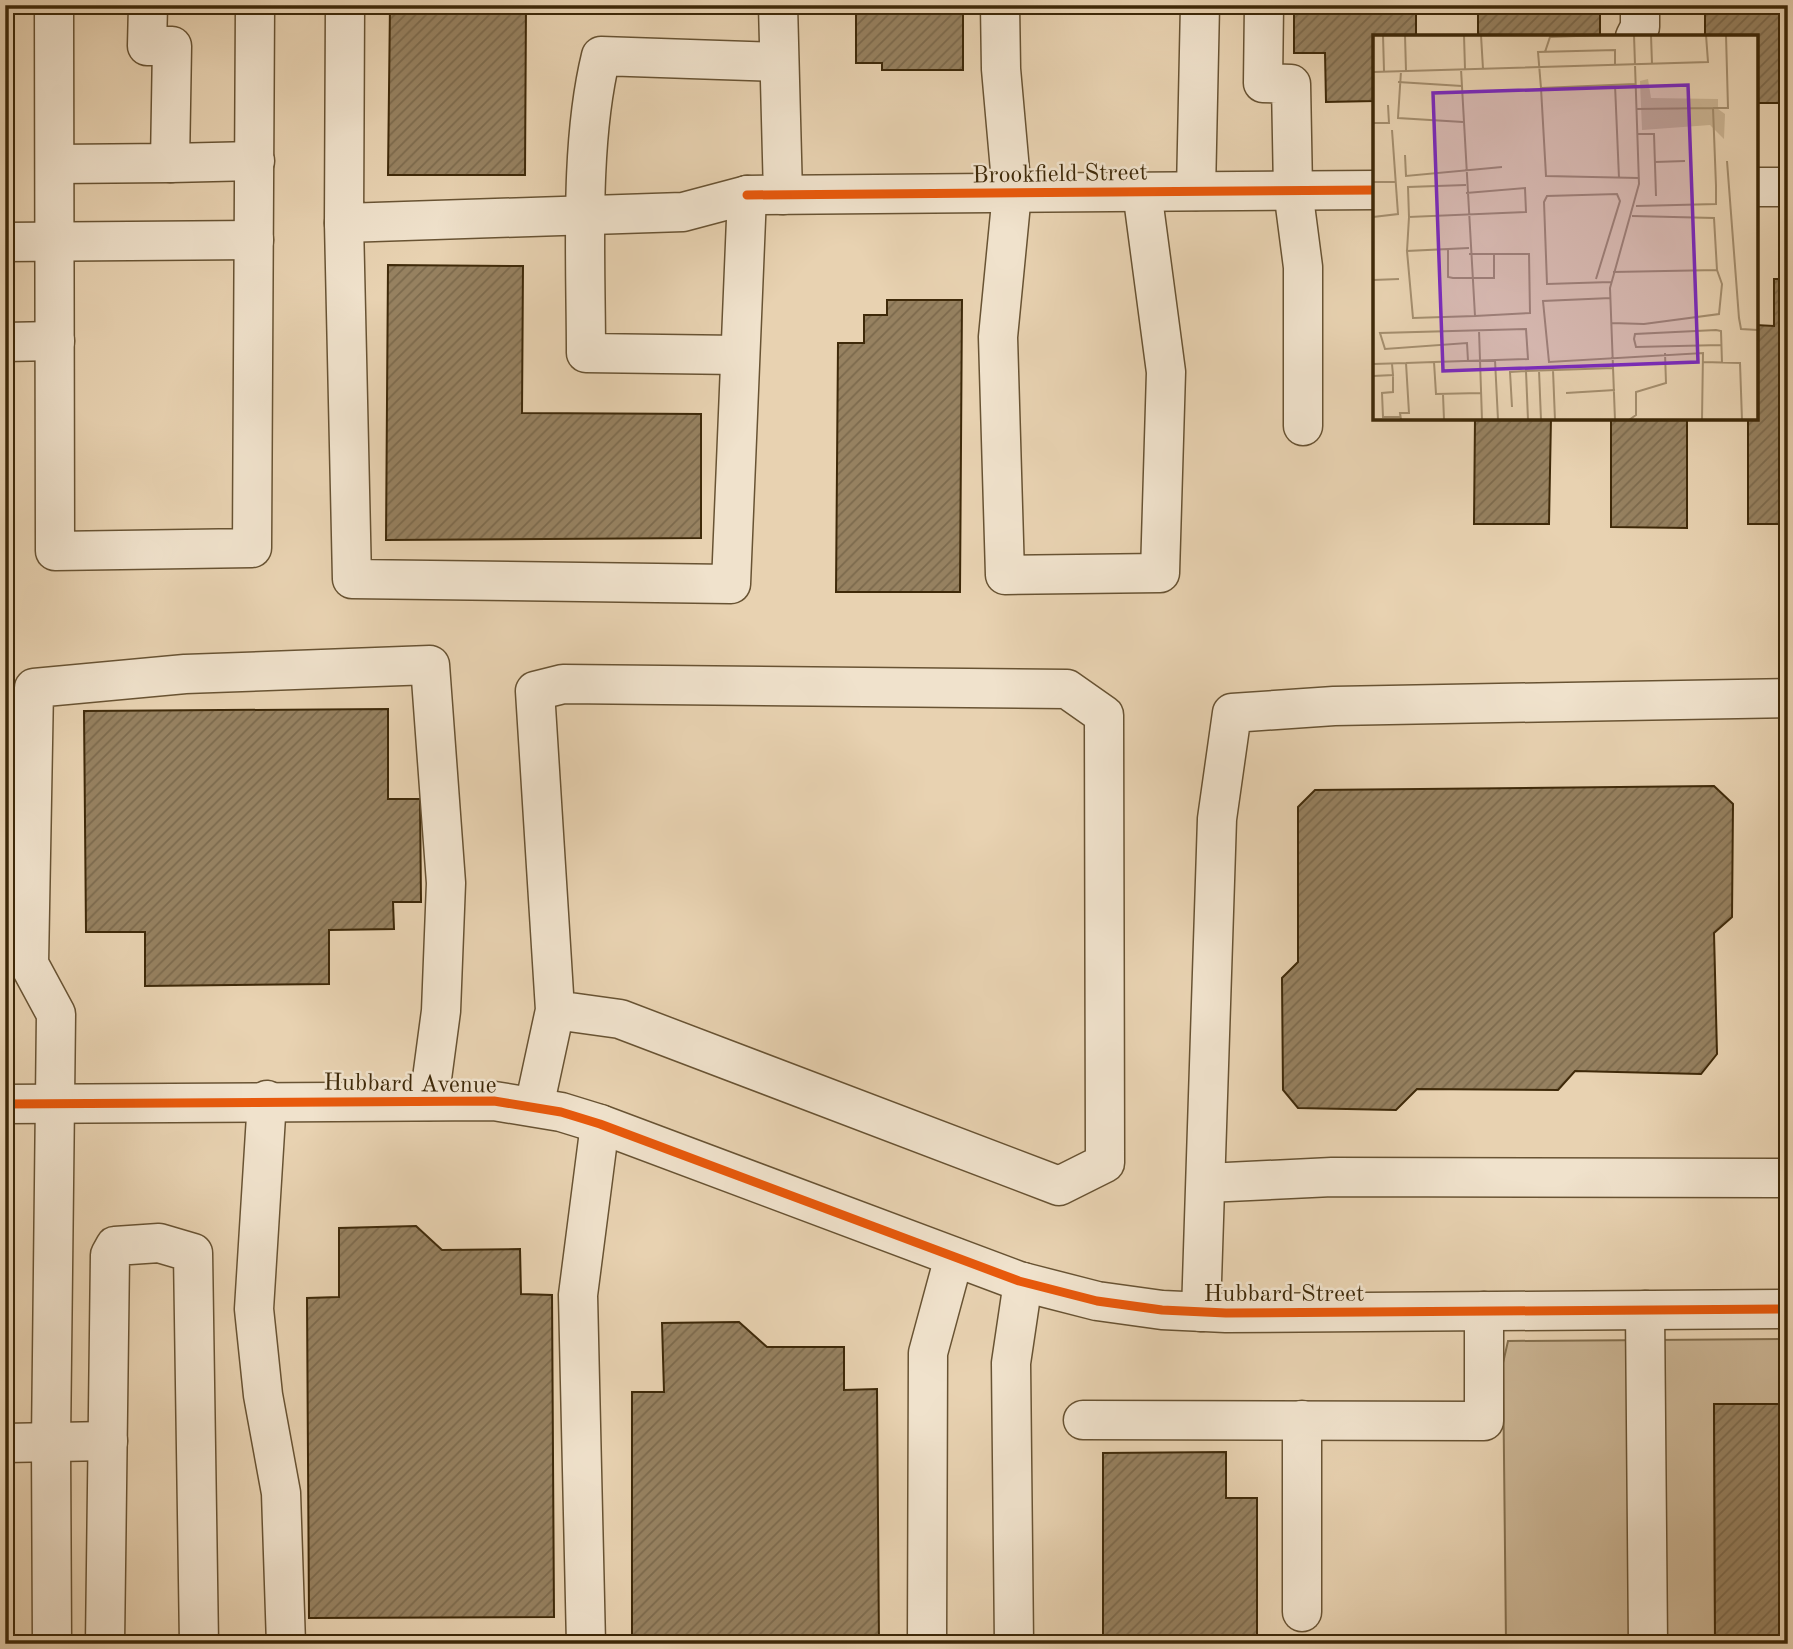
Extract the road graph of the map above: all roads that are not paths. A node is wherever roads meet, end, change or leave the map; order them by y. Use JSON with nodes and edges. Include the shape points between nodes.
{"nodes":[{"id":1,"x":54,"y":5,"type":"edge"},
{"id":2,"x":148,"y":5,"type":"edge"},
{"id":3,"x":256,"y":5,"type":"edge"},
{"id":4,"x":345,"y":5,"type":"edge"},
{"id":5,"x":778,"y":5,"type":"edge"},
{"id":6,"x":1000,"y":5,"type":"edge"},
{"id":7,"x":1200,"y":5,"type":"edge"},
{"id":8,"x":1264,"y":5,"type":"edge"},
{"id":9,"x":1640,"y":5,"type":"edge"},
{"id":10,"x":1636,"y":35,"type":"edge"},
{"id":11,"x":779,"y":62,"type":"junction"},
{"id":12,"x":254,"y":161,"type":"junction"},
{"id":13,"x":170,"y":163,"type":"junction"},
{"id":14,"x":55,"y":164,"type":"junction"},
{"id":15,"x":1758,"y":187,"type":"edge"},
{"id":16,"x":1788,"y":187,"type":"edge"},
{"id":17,"x":1293,"y":190,"type":"junction"},
{"id":18,"x":1373,"y":190,"type":"edge"},
{"id":19,"x":1142,"y":191,"type":"junction"},
{"id":20,"x":1196,"y":191,"type":"junction"},
{"id":21,"x":1012,"y":193,"type":"junction"},
{"id":22,"x":765,"y":195,"type":"junction"},
{"id":23,"x":586,"y":215,"type":"junction"},
{"id":24,"x":344,"y":223,"type":"junction"},
{"id":25,"x":254,"y":240,"type":"junction"},
{"id":26,"x":5,"y":242,"type":"edge"},
{"id":27,"x":55,"y":242,"type":"junction"},
{"id":28,"x":55,"y":341,"type":"junction"},
{"id":29,"x":5,"y":342,"type":"edge"},
{"id":30,"x":739,"y":355,"type":"junction"},
{"id":31,"x":1303,"y":426,"type":"dead end"},
{"id":32,"x":1788,"y":698,"type":"edge"},
{"id":33,"x":555,"y":1010,"type":"junction"},
{"id":34,"x":267,"y":1100,"type":"junction"},
{"id":35,"x":429,"y":1101,"type":"junction"},
{"id":36,"x":55,"y":1103,"type":"junction"},
{"id":37,"x":5,"y":1104,"type":"edge"},
{"id":38,"x":534,"y":1107,"type":"junction"},
{"id":39,"x":600,"y":1124,"type":"junction"},
{"id":40,"x":1788,"y":1178,"type":"edge"},
{"id":41,"x":1206,"y":1183,"type":"junction"},
{"id":42,"x":799,"y":1199,"type":"joint"},
{"id":43,"x":954,"y":1257,"type":"junction"},
{"id":44,"x":1023,"y":1282,"type":"junction"},
{"id":45,"x":1788,"y":1309,"type":"edge"},
{"id":46,"x":1645,"y":1310,"type":"junction"},
{"id":47,"x":1484,"y":1311,"type":"junction"},
{"id":48,"x":1201,"y":1312,"type":"junction"},
{"id":49,"x":1083,"y":1420,"type":"dead end"},
{"id":50,"x":1302,"y":1420,"type":"junction"},
{"id":51,"x":108,"y":1441,"type":"junction"},
{"id":52,"x":51,"y":1442,"type":"junction"},
{"id":53,"x":5,"y":1443,"type":"edge"},
{"id":54,"x":1302,"y":1612,"type":"dead end"},
{"id":55,"x":52,"y":1644,"type":"edge"},
{"id":56,"x":105,"y":1644,"type":"edge"},
{"id":57,"x":199,"y":1644,"type":"edge"},
{"id":58,"x":286,"y":1644,"type":"edge"},
{"id":59,"x":586,"y":1644,"type":"edge"},
{"id":60,"x":927,"y":1644,"type":"edge"},
{"id":61,"x":1014,"y":1644,"type":"edge"},
{"id":62,"x":1647,"y":1644,"type":"edge"}],
"edges":[{"from":1,"to":14,"type":"street"},
{"from":2,"to":13,"type":"street","via":[[147,46],[172,46]]},
{"from":3,"to":12,"type":"street"},
{"from":4,"to":24,"type":"street"},
{"from":5,"to":11,"type":"street"},
{"from":6,"to":21,"type":"street"},
{"from":7,"to":20,"type":"street"},
{"from":8,"to":17,"type":"street","via":[[1262,83],[1291,84]]},
{"from":9,"to":10,"type":"street"},
{"from":11,"to":22,"type":"street"},
{"from":11,"to":23,"type":"street","via":[[601,56],[594,85]]},
{"from":12,"to":13,"type":"street"},
{"from":12,"to":25,"type":"street"},
{"from":13,"to":14,"type":"street"},
{"from":14,"to":27,"type":"street"},
{"from":15,"to":16,"type":"street"},
{"from":17,"to":18,"type":"street","name":"Brookfield Street"},
{"from":17,"to":20,"type":"street","name":"Brookfield Street"},
{"from":17,"to":31,"type":"street","via":[[1303,267]]},
{"from":19,"to":20,"type":"street","name":"Brookfield Street"},
{"from":19,"to":21,"type":"street","name":"Brookfield Street"},
{"from":19,"to":21,"type":"street","via":[[1166,372],[1160,573],[1005,575],[999,337]]},
{"from":21,"to":22,"type":"street","name":"Brookfield Street"},
{"from":22,"to":23,"type":"street","name":"Brookfield Street","via":[[683,212]]},
{"from":22,"to":30,"type":"street"},
{"from":23,"to":24,"type":"street","name":"Brookfield Street"},
{"from":23,"to":30,"type":"street","via":[[586,354]]},
{"from":24,"to":30,"type":"street","via":[[352,579],[731,584]]},
{"from":25,"to":27,"type":"street"},
{"from":25,"to":28,"type":"street","via":[[252,548],[55,551]]},
{"from":26,"to":27,"type":"street"},
{"from":27,"to":28,"type":"street"},
{"from":28,"to":29,"type":"street"},
{"from":32,"to":41,"type":"street","via":[[1334,706],[1232,713],[1217,819]]},
{"from":33,"to":33,"type":"street","via":[[535,691],[564,684],[1067,689],[1104,715],[1105,1163],[1059,1186],[620,1019]]},
{"from":33,"to":38,"type":"street"},
{"from":34,"to":35,"type":"street","name":"Hubbard Avenue"},
{"from":34,"to":36,"type":"street","name":"Hubbard Avenue"},
{"from":34,"to":58,"type":"street","via":[[254,1309],[263,1395],[281,1493]]},
{"from":35,"to":36,"type":"street","via":[[441,1011],[446,883],[430,665],[185,674],[34,688],[29,964],[57,1014]]},
{"from":35,"to":38,"type":"street","name":"Hubbard Avenue","via":[[494,1101]]},
{"from":36,"to":37,"type":"street","name":"Hubbard Avenue"},
{"from":36,"to":52,"type":"street"},
{"from":38,"to":39,"type":"street","name":"Hubbard Avenue"},
{"from":39,"to":42,"type":"street","name":"Hubbard Avenue"},
{"from":39,"to":59,"type":"street","via":[[578,1295]]},
{"from":40,"to":41,"type":"street","via":[[1332,1177]]},
{"from":41,"to":48,"type":"street"},
{"from":42,"to":43,"type":"street","name":"Hubbard Street"},
{"from":43,"to":44,"type":"street","name":"Hubbard Street"},
{"from":43,"to":60,"type":"street","via":[[928,1353]]},
{"from":44,"to":48,"type":"street","name":"Hubbard Street","via":[[1097,1301]]},
{"from":44,"to":61,"type":"street","via":[[1011,1363]]},
{"from":45,"to":46,"type":"street","name":"Hubbard Street"},
{"from":46,"to":47,"type":"street","name":"Hubbard Street"},
{"from":46,"to":62,"type":"street"},
{"from":47,"to":48,"type":"street","name":"Hubbard Street"},
{"from":47,"to":50,"type":"street","via":[[1484,1421]]},
{"from":49,"to":50,"type":"street"},
{"from":50,"to":54,"type":"street"},
{"from":51,"to":52,"type":"street"},
{"from":51,"to":56,"type":"street"},
{"from":51,"to":57,"type":"street","via":[[110,1255],[115,1246],[159,1243],[193,1253]]},
{"from":52,"to":53,"type":"street"},
{"from":52,"to":55,"type":"street"}]}
